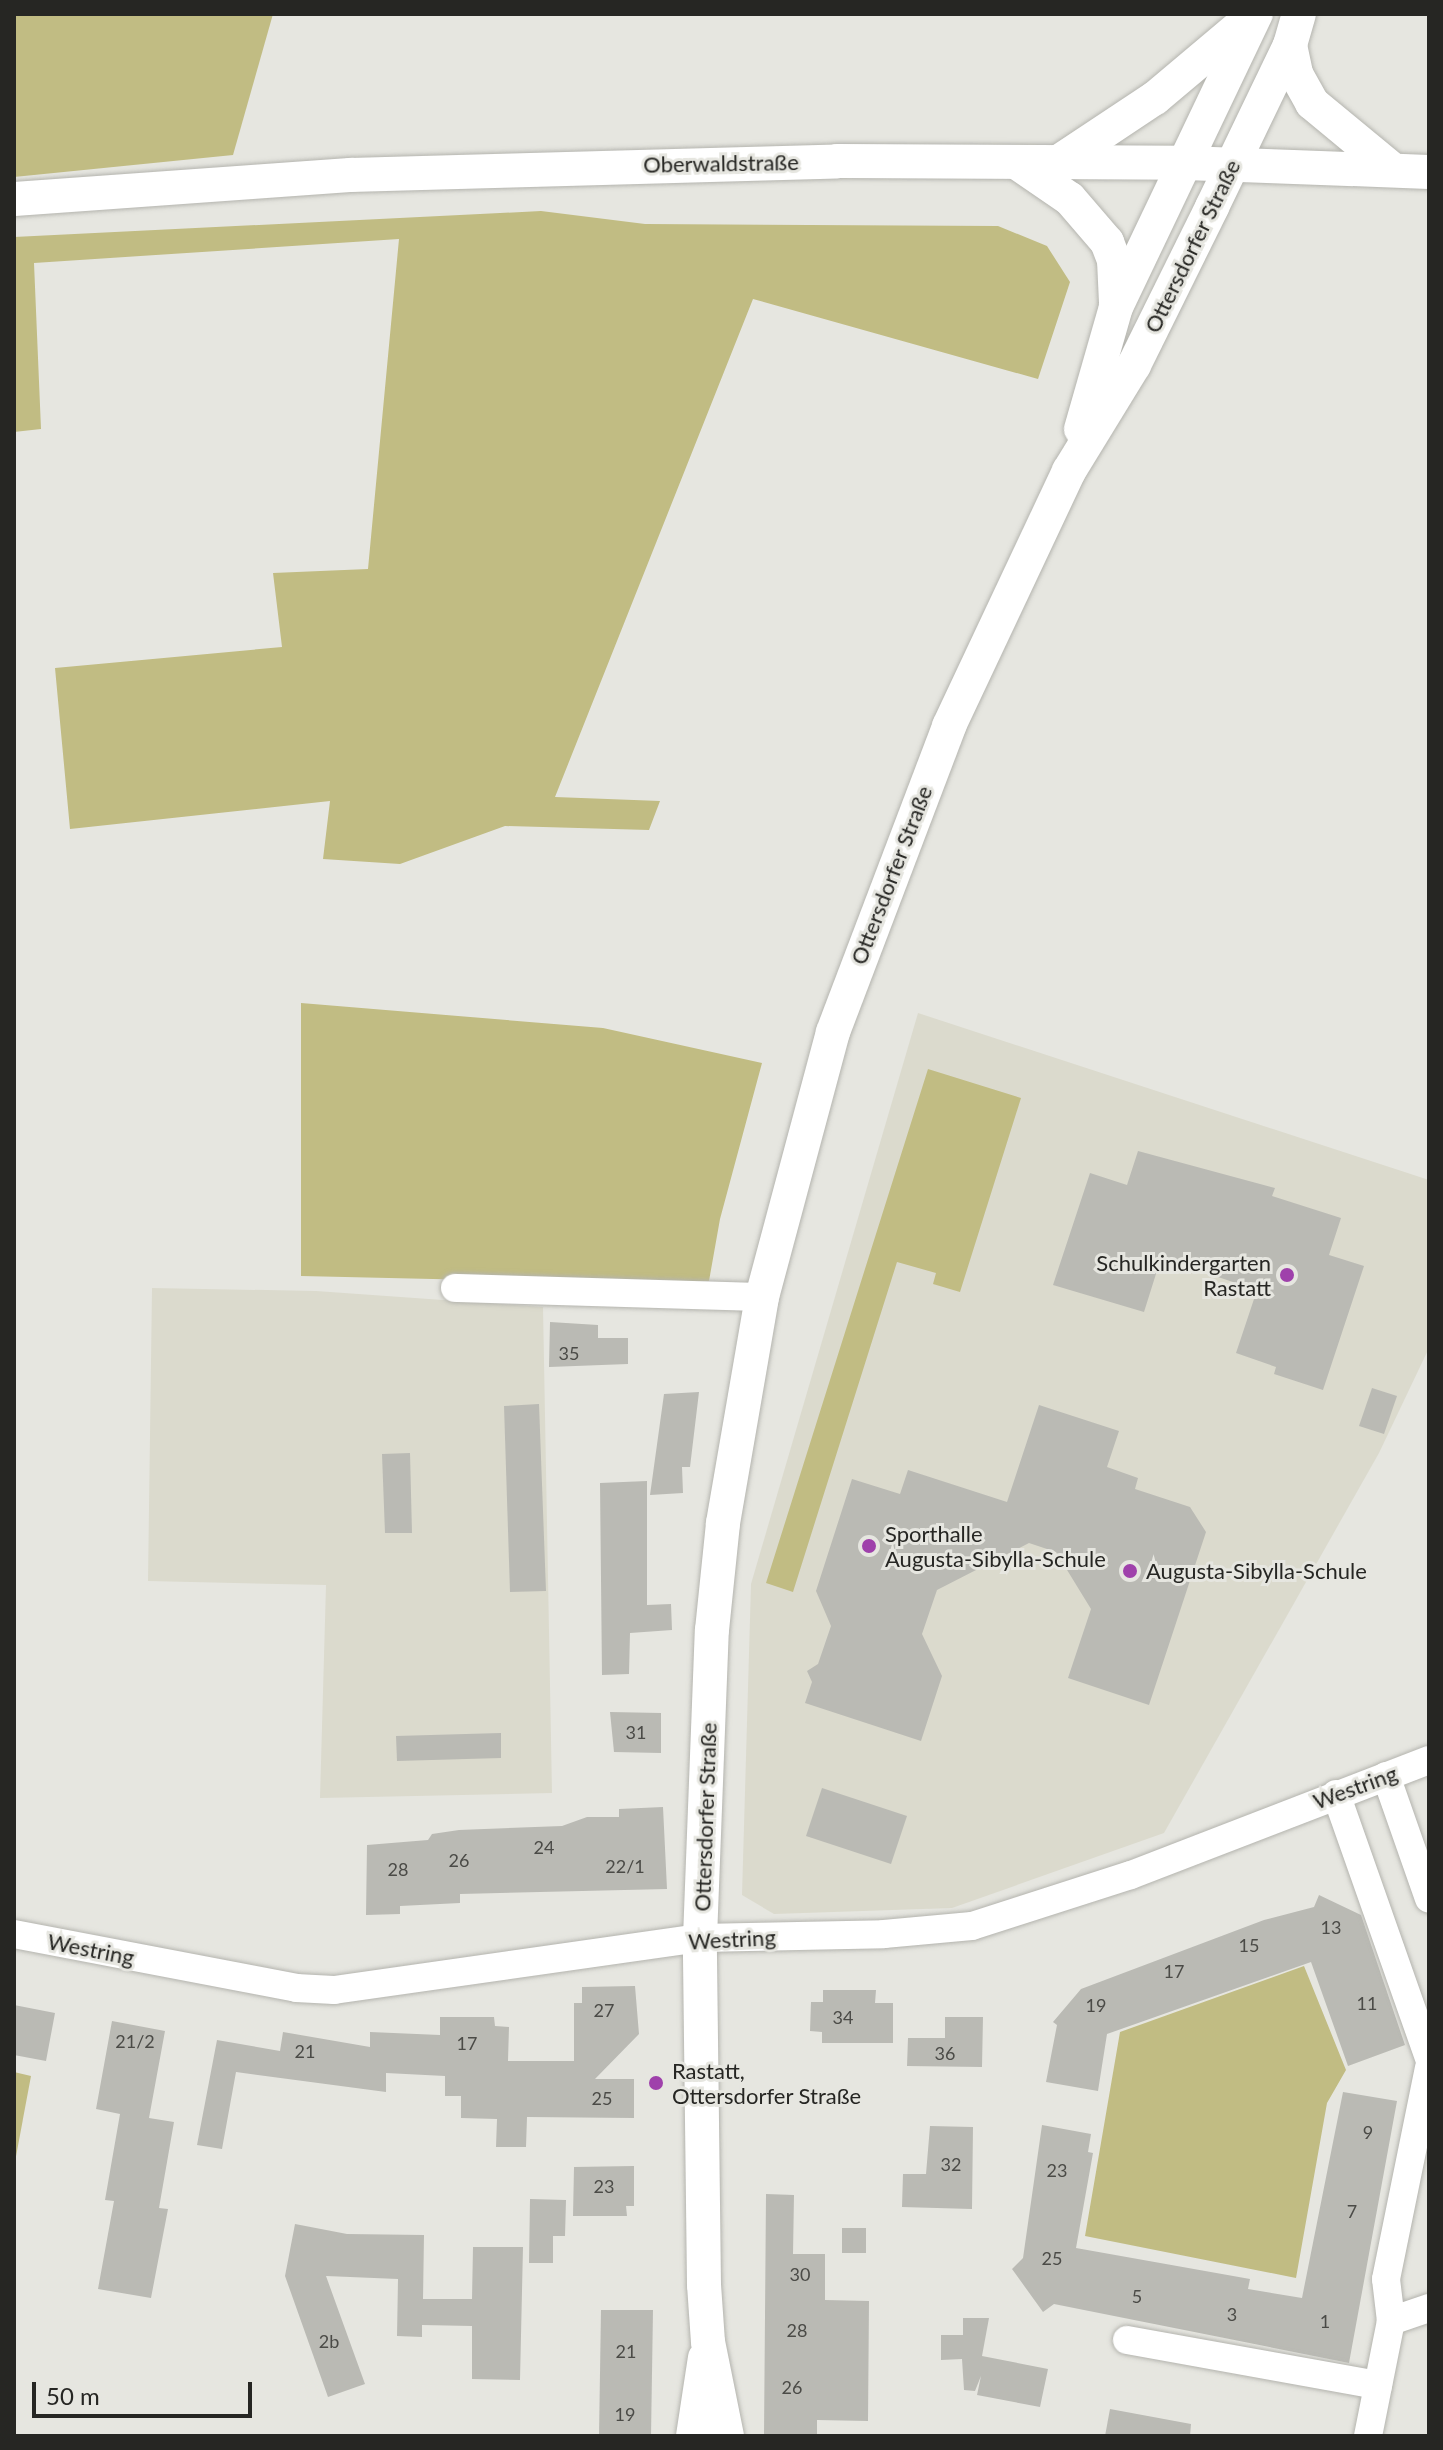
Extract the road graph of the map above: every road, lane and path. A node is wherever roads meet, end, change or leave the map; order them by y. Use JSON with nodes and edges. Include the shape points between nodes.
{"nodes":[{"id":1,"x":1256,"y":14,"type":"edge"},
{"id":2,"x":1294,"y":30,"type":"edge"},
{"id":3,"x":1059,"y":161,"type":"junction"},
{"id":4,"x":1016,"y":162,"type":"junction"},
{"id":5,"x":1186,"y":163,"type":"junction"},
{"id":6,"x":1232,"y":165,"type":"junction"},
{"id":7,"x":1393,"y":170,"type":"junction"},
{"id":8,"x":1429,"y":172,"type":"edge"},
{"id":9,"x":14,"y":199,"type":"edge"},
{"id":10,"x":1116,"y":307,"type":"junction"},
{"id":11,"x":1069,"y":471,"type":"junction"},
{"id":12,"x":455,"y":1288,"type":"dead end"},
{"id":13,"x":762,"y":1297,"type":"junction"},
{"id":14,"x":1429,"y":1760,"type":"edge"},
{"id":15,"x":1386,"y":1776,"type":"junction"},
{"id":16,"x":1336,"y":1794,"type":"junction"},
{"id":17,"x":1429,"y":1899,"type":"edge"},
{"id":18,"x":14,"y":1934,"type":"edge"},
{"id":19,"x":700,"y":1938,"type":"junction"},
{"id":20,"x":1428,"y":2055,"type":"edge"},
{"id":21,"x":1429,"y":2308,"type":"edge"},
{"id":22,"x":1391,"y":2321,"type":"junction"},
{"id":23,"x":1127,"y":2340,"type":"dead end"},
{"id":24,"x":708,"y":2342,"type":"junction"},
{"id":25,"x":1378,"y":2385,"type":"junction"},
{"id":26,"x":693,"y":2436,"type":"edge"},
{"id":27,"x":727,"y":2436,"type":"edge"},
{"id":28,"x":1368,"y":2436,"type":"edge"}],
"edges":[{"from":1,"to":3,"type":"street","via":[[1155,98]]},
{"from":1,"to":5,"type":"street","name":"Ottersdorfer Straße"},
{"from":2,"to":6,"type":"street","name":"Ottersdorfer Straße"},
{"from":2,"to":7,"type":"street","via":[[1296,74],[1312,103]]},
{"from":3,"to":4,"type":"street","name":"Oberwaldstraße"},
{"from":3,"to":5,"type":"street","name":"Oberwaldstraße"},
{"from":4,"to":9,"type":"street","name":"Oberwaldstraße","via":[[837,161],[380,174]]},
{"from":4,"to":10,"type":"street","via":[[1070,199],[1107,242],[1114,260]]},
{"from":5,"to":6,"type":"street","name":"Oberwaldstraße"},
{"from":5,"to":10,"type":"street","name":"Ottersdorfer Straße"},
{"from":6,"to":7,"type":"street","name":"Oberwaldstraße"},
{"from":6,"to":11,"type":"street","name":"Ottersdorfer Straße","via":[[1134,365]]},
{"from":7,"to":8,"type":"street","name":"Oberwaldstraße"},
{"from":10,"to":11,"type":"street","name":"Ottersdorfer Straße"},
{"from":11,"to":13,"type":"street","name":"Ottersdorfer Straße","via":[[955,712],[882,891],[833,1032]]},
{"from":12,"to":13,"type":"street"},
{"from":13,"to":19,"type":"street","name":"Ottersdorfer Straße","via":[[723,1523],[712,1630]]},
{"from":14,"to":15,"type":"street","name":"Westring"},
{"from":15,"to":16,"type":"street","name":"Westring"},
{"from":15,"to":17,"type":"street"},
{"from":16,"to":19,"type":"street","name":"Westring","via":[[1131,1875],[972,1926],[884,1934]]},
{"from":16,"to":20,"type":"street"},
{"from":18,"to":19,"type":"street","name":"Westring","via":[[296,1988],[334,1990]]},
{"from":19,"to":24,"type":"street","name":"Ottersdorfer Straße"},
{"from":20,"to":22,"type":"street","via":[[1386,2279]]},
{"from":21,"to":22,"type":"street"},
{"from":22,"to":25,"type":"street"},
{"from":23,"to":25,"type":"street"},
{"from":24,"to":26,"type":"street","name":"Ottersdorfer Straße"},
{"from":24,"to":27,"type":"street","name":"Ottersdorfer Straße"},
{"from":25,"to":28,"type":"street"}]}
